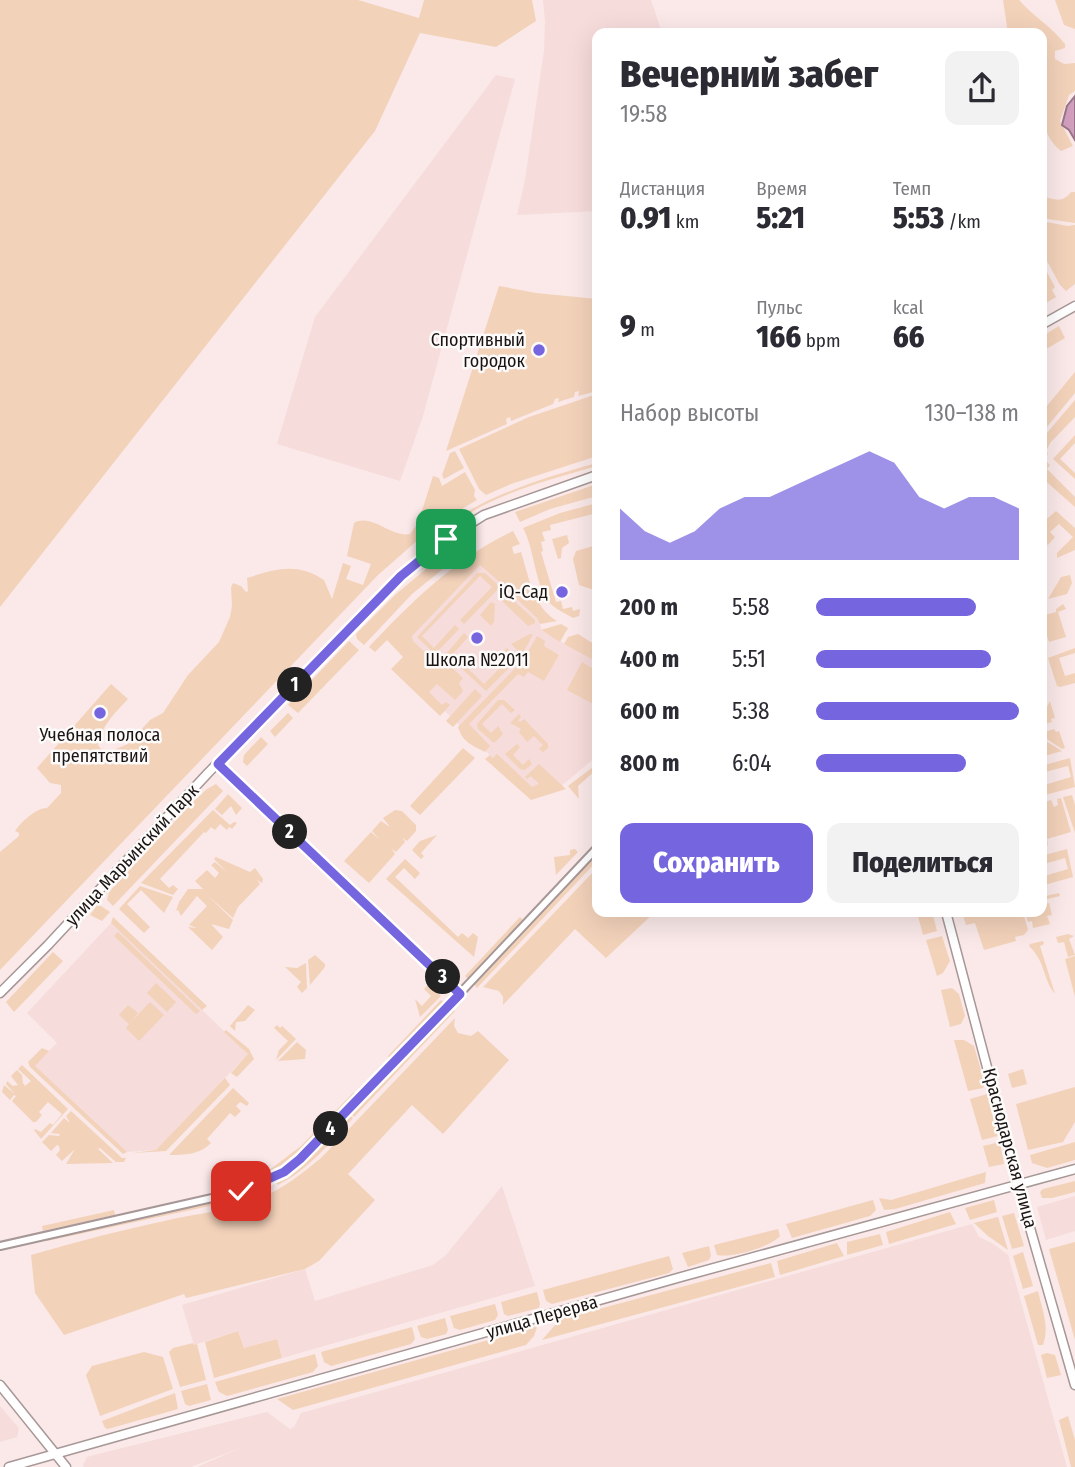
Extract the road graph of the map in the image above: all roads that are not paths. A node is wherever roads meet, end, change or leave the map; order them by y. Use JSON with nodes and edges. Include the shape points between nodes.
{"nodes":[{"id":1,"x":1075,"y":306,"type":"edge"},
{"id":2,"x":1047,"y":322,"type":"edge"},
{"id":3,"x":592,"y":476,"type":"edge"},
{"id":4,"x":218,"y":764,"type":"junction"},
{"id":5,"x":592,"y":853,"type":"edge"},
{"id":6,"x":947,"y":917,"type":"edge"},
{"id":7,"x":0,"y":993,"type":"edge"},
{"id":8,"x":460,"y":994,"type":"junction"},
{"id":9,"x":1075,"y":1169,"type":"edge"},
{"id":10,"x":1019,"y":1184,"type":"junction"},
{"id":11,"x":0,"y":1246,"type":"edge"},
{"id":12,"x":0,"y":1385,"type":"edge"},
{"id":13,"x":1075,"y":1385,"type":"edge"},
{"id":14,"x":54,"y":1453,"type":"junction"},
{"id":15,"x":9,"y":1467,"type":"edge"},
{"id":16,"x":66,"y":1467,"type":"edge"}],
"edges":[{"from":1,"to":2,"type":"street"},
{"from":3,"to":4,"type":"street","name":"улица Марьинский Парк","via":[[484,515],[446,539],[401,576]]},
{"from":4,"to":7,"type":"street","name":"улица Марьинский Парк"},
{"from":4,"to":8,"type":"street"},
{"from":5,"to":8,"type":"street"},
{"from":6,"to":10,"type":"street","name":"Краснодарская улица"},
{"from":8,"to":11,"type":"street","via":[[323,1138],[284,1172],[221,1196]]},
{"from":9,"to":10,"type":"street","name":"улица Перерва"},
{"from":10,"to":13,"type":"street","name":"Краснодарская улица"},
{"from":10,"to":14,"type":"street","name":"улица Перерва"},
{"from":12,"to":14,"type":"street"},
{"from":14,"to":15,"type":"street","name":"улица Перерва"},
{"from":14,"to":16,"type":"street"}]}
